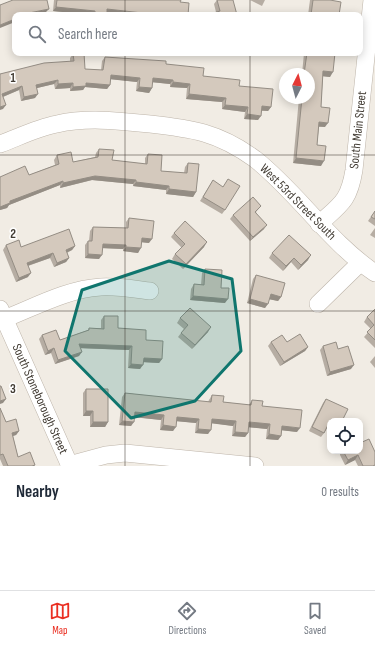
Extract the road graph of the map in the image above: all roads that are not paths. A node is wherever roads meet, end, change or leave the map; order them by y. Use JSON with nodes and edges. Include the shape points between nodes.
{"nodes":[{"id":1,"x":372,"y":0,"type":"edge"},
{"id":2,"x":0,"y":144,"type":"edge"},
{"id":3,"x":319,"y":224,"type":"junction"},
{"id":4,"x":360,"y":263,"type":"junction"},
{"id":5,"x":375,"y":273,"type":"edge"},
{"id":6,"x":150,"y":291,"type":"dead end"},
{"id":7,"x":318,"y":304,"type":"dead end"},
{"id":8,"x":2,"y":314,"type":"edge"},
{"id":9,"x":70,"y":466,"type":"edge"},
{"id":10,"x":255,"y":466,"type":"edge"}],
"edges":[{"from":1,"to":3,"type":"street","name":"South Main Street","via":[[351,186],[342,204]]},
{"from":2,"to":3,"type":"street","name":"West 53rd Street South","via":[[57,124],[87,120],[128,122],[205,133],[223,140],[255,160],[283,185]]},
{"from":3,"to":4,"type":"street","name":"West 53rd Street South"},
{"from":4,"to":5,"type":"street","name":"West 53rd Street South"},
{"from":4,"to":7,"type":"street"},
{"from":6,"to":8,"type":"street","via":[[89,288]]},
{"from":8,"to":9,"type":"street","name":"South Stoneborough Street"},
{"from":9,"to":10,"type":"street","via":[[106,455],[126,453]]}]}
